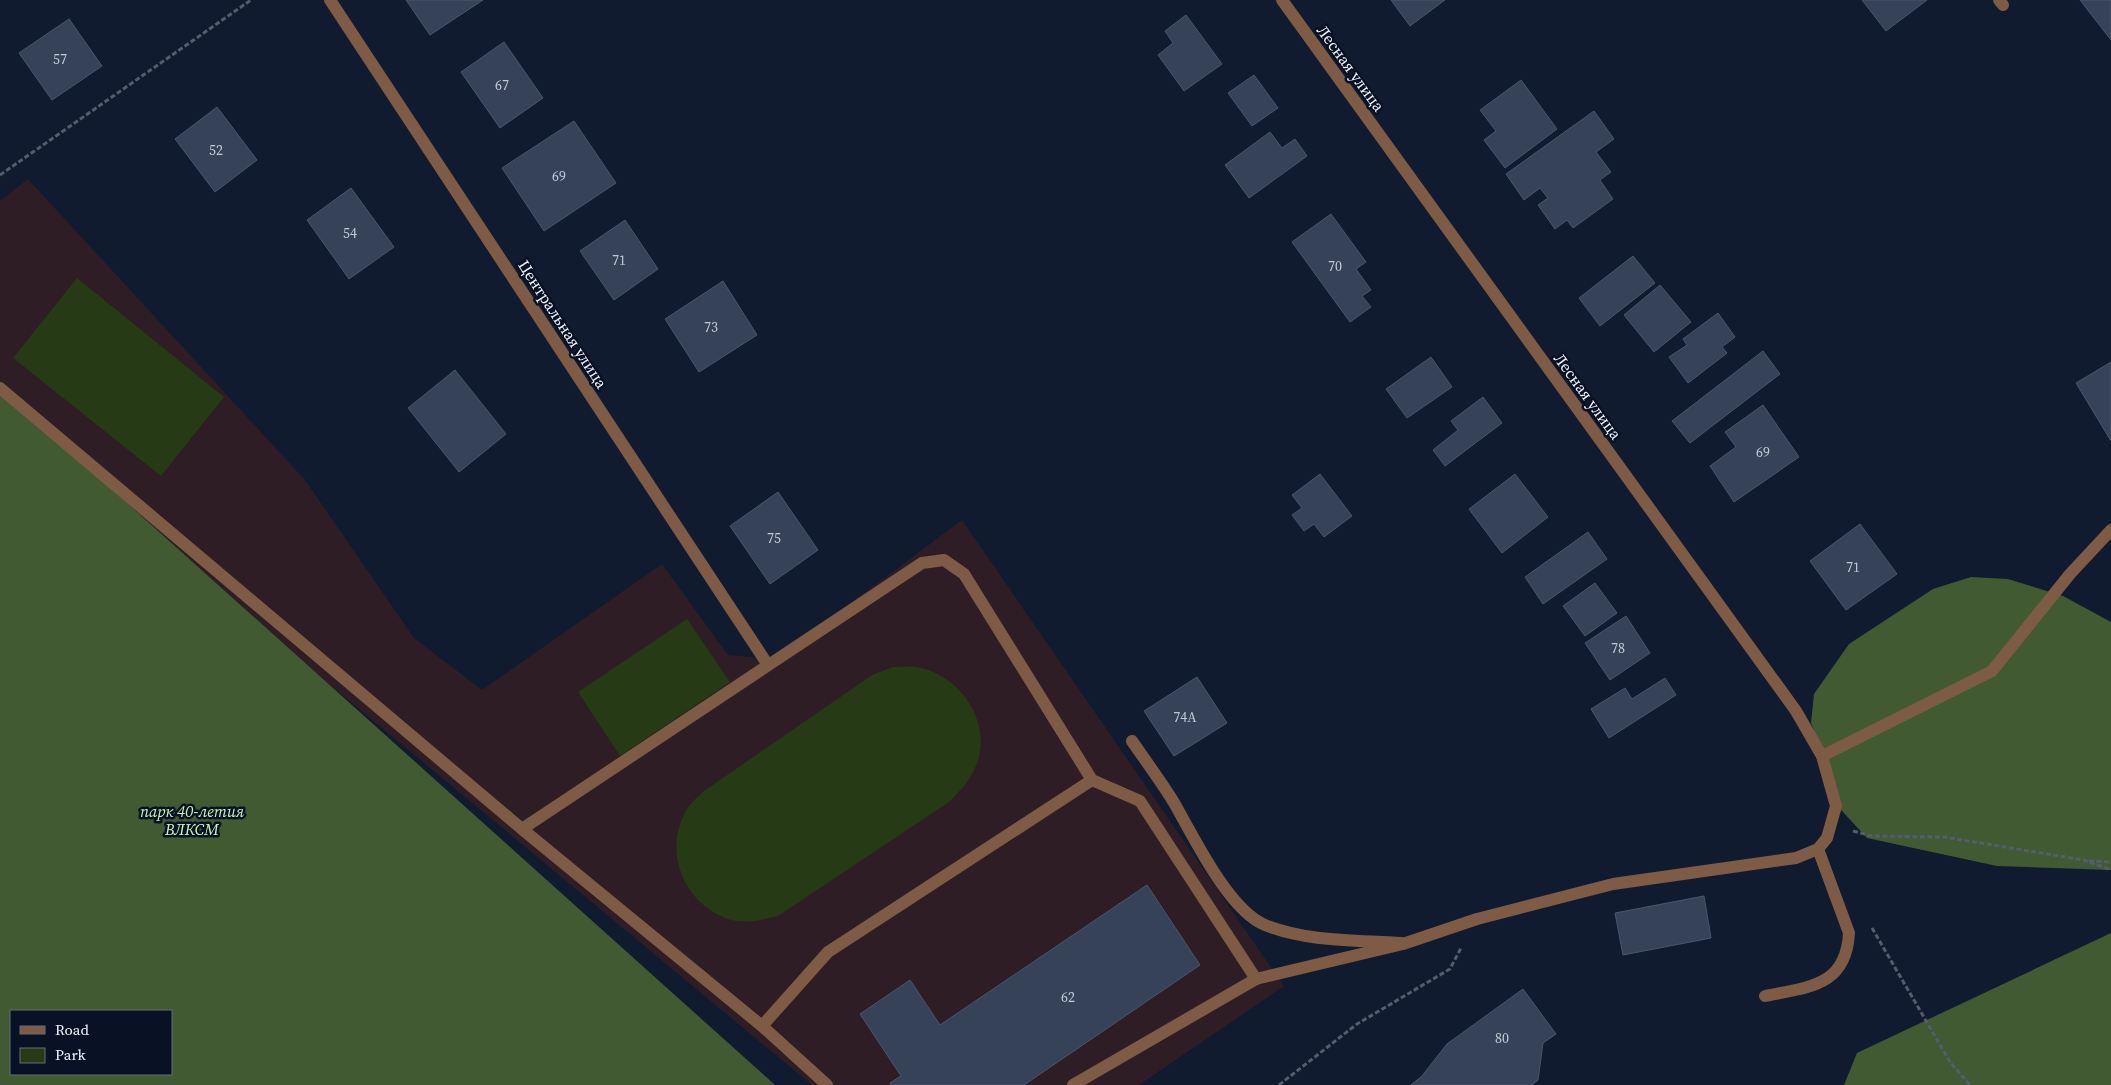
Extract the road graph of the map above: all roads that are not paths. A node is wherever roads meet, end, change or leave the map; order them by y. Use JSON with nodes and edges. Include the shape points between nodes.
{"nodes":[{"id":1,"x":330,"y":0,"type":"edge"},
{"id":2,"x":1282,"y":0,"type":"edge"},
{"id":3,"x":0,"y":388,"type":"edge"},
{"id":4,"x":2111,"y":530,"type":"edge"},
{"id":5,"x":768,"y":665,"type":"junction"},
{"id":6,"x":1132,"y":740,"type":"dead end"},
{"id":7,"x":1822,"y":756,"type":"junction"},
{"id":8,"x":1092,"y":780,"type":"junction"},
{"id":9,"x":522,"y":829,"type":"junction"},
{"id":10,"x":1818,"y":848,"type":"junction"},
{"id":11,"x":1404,"y":944,"type":"junction"},
{"id":12,"x":1256,"y":979,"type":"junction"},
{"id":13,"x":1765,"y":996,"type":"dead end"},
{"id":14,"x":762,"y":1026,"type":"junction"},
{"id":15,"x":827,"y":1085,"type":"edge"},
{"id":16,"x":1073,"y":1085,"type":"edge"}],
"edges":[{"from":1,"to":5,"type":"street","name":"Центральная улица"},
{"from":2,"to":7,"type":"street","name":"Лесная улица","via":[[1796,712]]},
{"from":3,"to":9,"type":"street"},
{"from":4,"to":7,"type":"street","via":[[2070,574],[1992,671]]},
{"from":5,"to":8,"type":"street","via":[[922,563],[944,560],[964,574]]},
{"from":5,"to":9,"type":"street"},
{"from":6,"to":11,"type":"street","via":[[1230,895],[1264,925],[1300,935]]},
{"from":7,"to":10,"type":"street","name":"Лесная улица","via":[[1836,806],[1827,838]]},
{"from":8,"to":12,"type":"street","via":[[1140,801]]},
{"from":8,"to":14,"type":"street","via":[[828,952]]},
{"from":9,"to":14,"type":"street"},
{"from":10,"to":11,"type":"street","via":[[1796,858],[1613,884],[1477,919]]},
{"from":10,"to":13,"type":"street","via":[[1849,933],[1845,960],[1836,973],[1820,983]]},
{"from":11,"to":12,"type":"street"},
{"from":12,"to":16,"type":"street"},
{"from":14,"to":15,"type":"street"}]}
